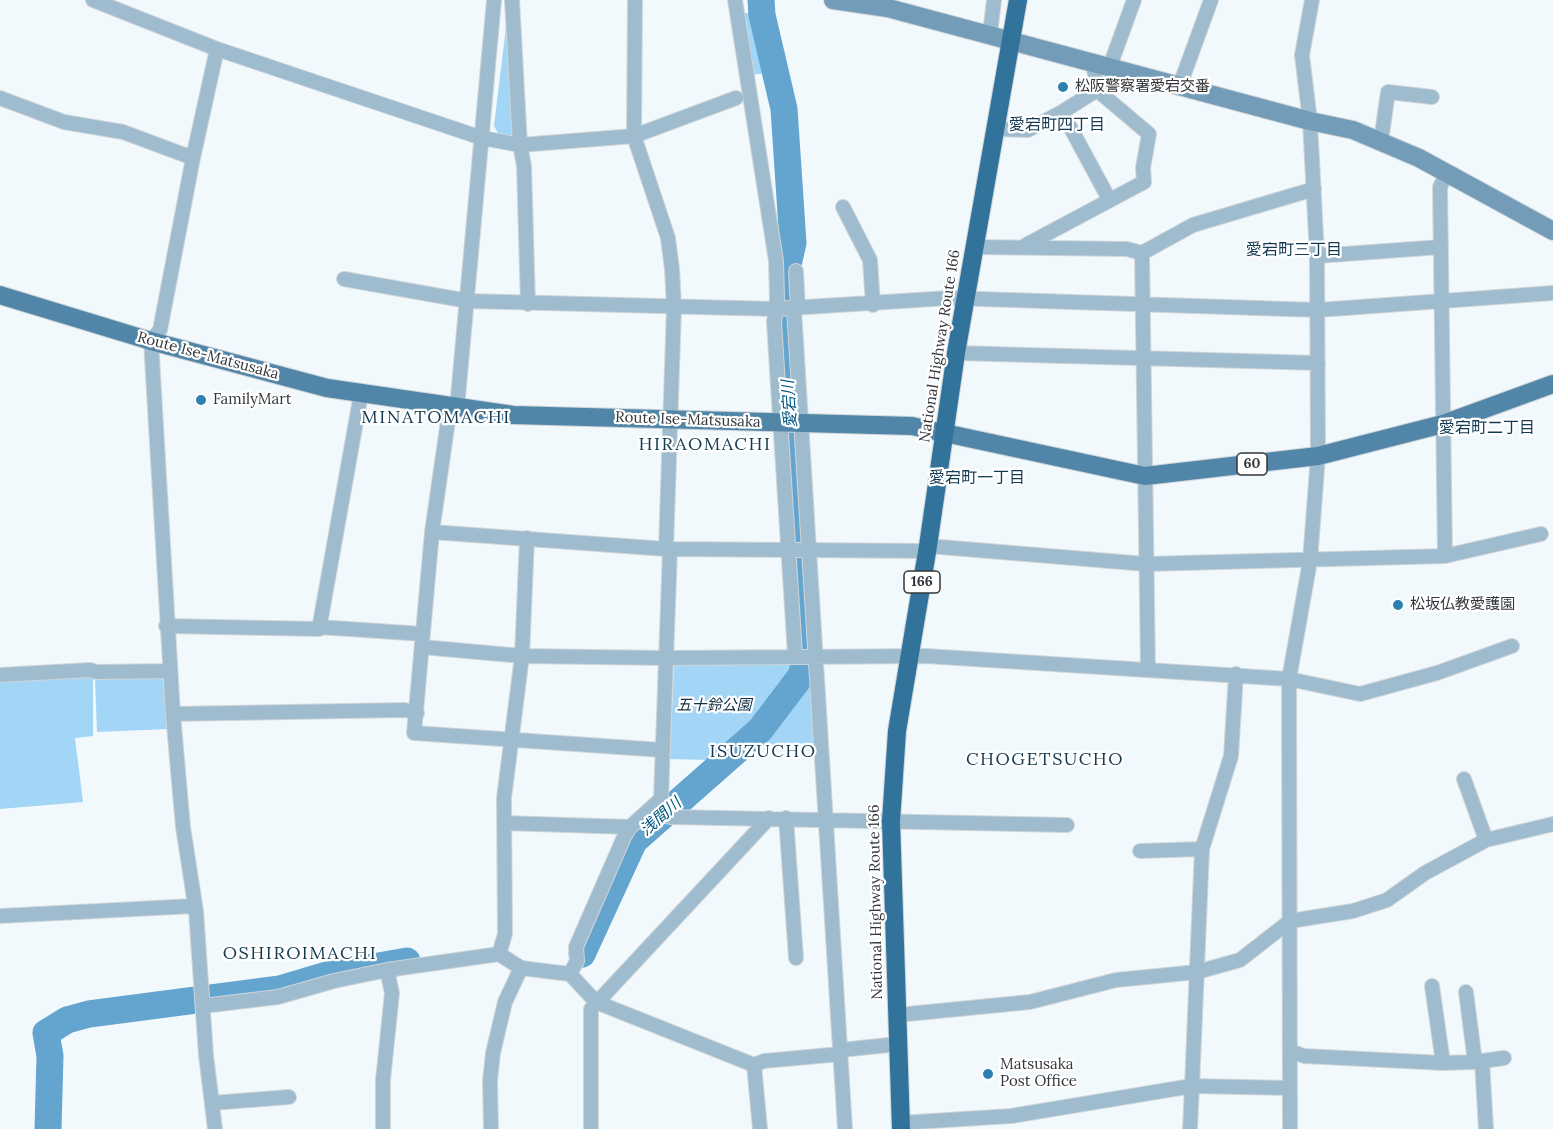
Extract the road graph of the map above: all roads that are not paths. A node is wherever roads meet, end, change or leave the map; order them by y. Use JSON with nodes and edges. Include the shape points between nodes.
{"nodes":[{"id":1,"x":93,"y":0,"type":"edge"},
{"id":2,"x":494,"y":0,"type":"edge"},
{"id":3,"x":512,"y":0,"type":"edge"},
{"id":4,"x":635,"y":0,"type":"edge"},
{"id":5,"x":735,"y":0,"type":"edge"},
{"id":6,"x":833,"y":0,"type":"edge"},
{"id":7,"x":994,"y":0,"type":"edge"},
{"id":8,"x":1017,"y":0,"type":"edge"},
{"id":9,"x":1134,"y":0,"type":"edge"},
{"id":10,"x":1211,"y":0,"type":"edge"},
{"id":11,"x":1312,"y":0,"type":"edge"},
{"id":12,"x":990,"y":34,"type":"junction"},
{"id":13,"x":1010,"y":40,"type":"junction"},
{"id":14,"x":218,"y":49,"type":"junction"},
{"id":15,"x":1102,"y":64,"type":"junction"},
{"id":16,"x":1180,"y":86,"type":"junction"},
{"id":17,"x":1097,"y":90,"type":"junction"},
{"id":18,"x":1432,"y":97,"type":"dead end"},
{"id":19,"x":0,"y":98,"type":"edge"},
{"id":20,"x":736,"y":98,"type":"dead end"},
{"id":21,"x":1062,"y":112,"type":"junction"},
{"id":22,"x":1310,"y":121,"type":"junction"},
{"id":23,"x":995,"y":129,"type":"junction"},
{"id":24,"x":634,"y":136,"type":"junction"},
{"id":25,"x":482,"y":138,"type":"junction"},
{"id":26,"x":1381,"y":141,"type":"junction"},
{"id":27,"x":520,"y":145,"type":"junction"},
{"id":28,"x":193,"y":158,"type":"junction"},
{"id":29,"x":1447,"y":174,"type":"junction"},
{"id":30,"x":1314,"y":189,"type":"junction"},
{"id":31,"x":1109,"y":199,"type":"junction"},
{"id":32,"x":843,"y":207,"type":"dead end"},
{"id":33,"x":1553,"y":231,"type":"edge"},
{"id":34,"x":1024,"y":246,"type":"junction"},
{"id":35,"x":974,"y":247,"type":"junction"},
{"id":36,"x":1441,"y":247,"type":"junction"},
{"id":37,"x":1142,"y":253,"type":"junction"},
{"id":38,"x":1317,"y":256,"type":"junction"},
{"id":39,"x":796,"y":271,"type":"dead end"},
{"id":40,"x":344,"y":279,"type":"dead end"},
{"id":41,"x":1553,"y":293,"type":"edge"},
{"id":42,"x":0,"y":295,"type":"edge"},
{"id":43,"x":1442,"y":300,"type":"junction"},
{"id":44,"x":468,"y":301,"type":"junction"},
{"id":45,"x":966,"y":301,"type":"junction"},
{"id":46,"x":528,"y":304,"type":"junction"},
{"id":47,"x":873,"y":304,"type":"junction"},
{"id":48,"x":1143,"y":305,"type":"junction"},
{"id":49,"x":674,"y":307,"type":"junction"},
{"id":50,"x":788,"y":309,"type":"junction"},
{"id":51,"x":1318,"y":310,"type":"junction"},
{"id":52,"x":150,"y":341,"type":"junction"},
{"id":53,"x":956,"y":353,"type":"junction"},
{"id":54,"x":1144,"y":360,"type":"junction"},
{"id":55,"x":1318,"y":363,"type":"junction"},
{"id":56,"x":1553,"y":384,"type":"edge"},
{"id":57,"x":361,"y":394,"type":"junction"},
{"id":58,"x":453,"y":407,"type":"junction"},
{"id":59,"x":670,"y":419,"type":"junction"},
{"id":60,"x":781,"y":423,"type":"junction"},
{"id":61,"x":801,"y":423,"type":"junction"},
{"id":62,"x":1443,"y":424,"type":"junction"},
{"id":63,"x":944,"y":433,"type":"junction"},
{"id":64,"x":1318,"y":456,"type":"junction"},
{"id":65,"x":1145,"y":476,"type":"junction"},
{"id":66,"x":432,"y":532,"type":"junction"},
{"id":67,"x":1541,"y":534,"type":"dead end"},
{"id":68,"x":527,"y":538,"type":"junction"},
{"id":69,"x":668,"y":549,"type":"junction"},
{"id":70,"x":790,"y":549,"type":"junction"},
{"id":71,"x":810,"y":549,"type":"junction"},
{"id":72,"x":928,"y":549,"type":"junction"},
{"id":73,"x":1445,"y":556,"type":"junction"},
{"id":74,"x":1311,"y":561,"type":"junction"},
{"id":75,"x":1146,"y":564,"type":"junction"},
{"id":76,"x":166,"y":626,"type":"junction"},
{"id":77,"x":319,"y":627,"type":"junction"},
{"id":78,"x":422,"y":640,"type":"junction"},
{"id":79,"x":1512,"y":646,"type":"dead end"},
{"id":80,"x":795,"y":655,"type":"junction"},
{"id":81,"x":814,"y":655,"type":"junction"},
{"id":82,"x":522,"y":656,"type":"junction"},
{"id":83,"x":910,"y":656,"type":"junction"},
{"id":84,"x":666,"y":658,"type":"junction"},
{"id":85,"x":1148,"y":670,"type":"junction"},
{"id":86,"x":169,"y":671,"type":"junction"},
{"id":87,"x":0,"y":675,"type":"edge"},
{"id":88,"x":1236,"y":675,"type":"junction"},
{"id":89,"x":1289,"y":679,"type":"junction"},
{"id":90,"x":417,"y":713,"type":"junction"},
{"id":91,"x":173,"y":714,"type":"junction"},
{"id":92,"x":513,"y":742,"type":"junction"},
{"id":93,"x":662,"y":750,"type":"junction"},
{"id":94,"x":1464,"y":779,"type":"dead end"},
{"id":95,"x":649,"y":811,"type":"junction"},
{"id":96,"x":769,"y":818,"type":"junction"},
{"id":97,"x":786,"y":818,"type":"junction"},
{"id":98,"x":827,"y":820,"type":"junction"},
{"id":99,"x":891,"y":821,"type":"junction"},
{"id":100,"x":504,"y":824,"type":"junction"},
{"id":101,"x":1553,"y":824,"type":"edge"},
{"id":102,"x":1067,"y":825,"type":"dead end"},
{"id":103,"x":630,"y":827,"type":"junction"},
{"id":104,"x":1485,"y":840,"type":"junction"},
{"id":105,"x":1202,"y":849,"type":"junction"},
{"id":106,"x":1140,"y":852,"type":"dead end"},
{"id":107,"x":194,"y":906,"type":"junction"},
{"id":108,"x":0,"y":916,"type":"edge"},
{"id":109,"x":1290,"y":921,"type":"junction"},
{"id":110,"x":499,"y":954,"type":"junction"},
{"id":111,"x":795,"y":958,"type":"dead end"},
{"id":112,"x":521,"y":968,"type":"junction"},
{"id":113,"x":387,"y":970,"type":"junction"},
{"id":114,"x":1197,"y":972,"type":"junction"},
{"id":115,"x":570,"y":974,"type":"junction"},
{"id":116,"x":1432,"y":986,"type":"dead end"},
{"id":117,"x":1466,"y":992,"type":"dead end"},
{"id":118,"x":203,"y":1001,"type":"junction"},
{"id":119,"x":597,"y":1002,"type":"junction"},
{"id":120,"x":897,"y":1015,"type":"junction"},
{"id":121,"x":898,"y":1044,"type":"junction"},
{"id":122,"x":1290,"y":1051,"type":"junction"},
{"id":123,"x":841,"y":1052,"type":"junction"},
{"id":124,"x":1504,"y":1058,"type":"dead end"},
{"id":125,"x":1479,"y":1062,"type":"junction"},
{"id":126,"x":1443,"y":1063,"type":"junction"},
{"id":127,"x":754,"y":1065,"type":"junction"},
{"id":128,"x":1192,"y":1086,"type":"junction"},
{"id":129,"x":1289,"y":1088,"type":"junction"},
{"id":130,"x":288,"y":1097,"type":"dead end"},
{"id":131,"x":212,"y":1103,"type":"junction"},
{"id":132,"x":1012,"y":1123,"type":"edge"},
{"id":133,"x":901,"y":1126,"type":"edge"},
{"id":134,"x":215,"y":1129,"type":"edge"},
{"id":135,"x":383,"y":1129,"type":"edge"},
{"id":136,"x":491,"y":1129,"type":"edge"},
{"id":137,"x":591,"y":1129,"type":"edge"},
{"id":138,"x":760,"y":1129,"type":"edge"},
{"id":139,"x":845,"y":1129,"type":"edge"},
{"id":140,"x":1190,"y":1129,"type":"edge"},
{"id":141,"x":1290,"y":1129,"type":"edge"},
{"id":142,"x":1486,"y":1129,"type":"edge"}],
"edges":[{"from":1,"to":14,"type":"street"},
{"from":2,"to":25,"type":"street"},
{"from":3,"to":27,"type":"street"},
{"from":4,"to":24,"type":"street"},
{"from":5,"to":50,"type":"street","via":[[776,261]]},
{"from":6,"to":12,"type":"street","via":[[888,8]]},
{"from":7,"to":12,"type":"street"},
{"from":8,"to":13,"type":"highway","name":"National Highway Route 166","number":"166"},
{"from":9,"to":15,"type":"street"},
{"from":10,"to":16,"type":"street"},
{"from":11,"to":22,"type":"street","via":[[1302,55]]},
{"from":12,"to":13,"type":"street"},
{"from":13,"to":15,"type":"street"},
{"from":13,"to":23,"type":"highway","name":"National Highway Route 166","number":"166"},
{"from":14,"to":25,"type":"street"},
{"from":14,"to":28,"type":"street"},
{"from":15,"to":16,"type":"street"},
{"from":15,"to":17,"type":"street"},
{"from":16,"to":22,"type":"street"},
{"from":17,"to":21,"type":"street"},
{"from":17,"to":31,"type":"street","via":[[1149,134],[1143,182]]},
{"from":18,"to":26,"type":"street","via":[[1388,92]]},
{"from":19,"to":28,"type":"street","via":[[64,122],[123,132]]},
{"from":20,"to":24,"type":"street"},
{"from":21,"to":23,"type":"street","via":[[1028,130]]},
{"from":21,"to":31,"type":"street"},
{"from":22,"to":26,"type":"street"},
{"from":22,"to":30,"type":"street"},
{"from":23,"to":35,"type":"highway","name":"National Highway Route 166","number":"166"},
{"from":24,"to":27,"type":"street"},
{"from":24,"to":49,"type":"street","via":[[668,238]]},
{"from":25,"to":27,"type":"street"},
{"from":25,"to":44,"type":"street"},
{"from":26,"to":29,"type":"street"},
{"from":27,"to":46,"type":"street"},
{"from":28,"to":52,"type":"street","via":[[160,330]]},
{"from":29,"to":33,"type":"street"},
{"from":29,"to":36,"type":"street","via":[[1440,187]]},
{"from":30,"to":37,"type":"street","via":[[1193,225]]},
{"from":30,"to":38,"type":"street"},
{"from":31,"to":34,"type":"street"},
{"from":32,"to":47,"type":"street","via":[[870,260]]},
{"from":34,"to":35,"type":"street"},
{"from":34,"to":37,"type":"street","via":[[1127,249]]},
{"from":35,"to":45,"type":"highway","name":"National Highway Route 166","number":"166"},
{"from":36,"to":38,"type":"street"},
{"from":36,"to":43,"type":"street"},
{"from":37,"to":48,"type":"street"},
{"from":38,"to":51,"type":"street"},
{"from":39,"to":50,"type":"street"},
{"from":40,"to":44,"type":"street"},
{"from":41,"to":43,"type":"street"},
{"from":42,"to":52,"type":"main road","name":"Route Ise-Matsusaka","number":"60"},
{"from":43,"to":51,"type":"street"},
{"from":43,"to":62,"type":"street"},
{"from":44,"to":46,"type":"street"},
{"from":44,"to":58,"type":"street"},
{"from":45,"to":47,"type":"street","via":[[949,298]]},
{"from":45,"to":48,"type":"street"},
{"from":45,"to":53,"type":"highway","name":"National Highway Route 166","number":"166"},
{"from":46,"to":49,"type":"street"},
{"from":47,"to":50,"type":"street"},
{"from":48,"to":51,"type":"street"},
{"from":48,"to":54,"type":"street"},
{"from":49,"to":50,"type":"street"},
{"from":49,"to":59,"type":"street"},
{"from":50,"to":60,"type":"street"},
{"from":50,"to":61,"type":"street"},
{"from":51,"to":55,"type":"street"},
{"from":52,"to":57,"type":"main road","name":"Route Ise-Matsusaka","number":"60"},
{"from":52,"to":76,"type":"street"},
{"from":53,"to":54,"type":"street"},
{"from":53,"to":63,"type":"highway","name":"National Highway Route 166","number":"166"},
{"from":54,"to":55,"type":"street"},
{"from":54,"to":65,"type":"street"},
{"from":55,"to":64,"type":"street"},
{"from":56,"to":62,"type":"main road","name":"Route Ise-Matsusaka","number":"60"},
{"from":57,"to":58,"type":"main road","name":"Route Ise-Matsusaka","number":"60"},
{"from":57,"to":77,"type":"street"},
{"from":58,"to":59,"type":"main road","name":"Route Ise-Matsusaka","number":"60","via":[[513,415]]},
{"from":58,"to":66,"type":"street"},
{"from":59,"to":60,"type":"main road","name":"Route Ise-Matsusaka","number":"60"},
{"from":59,"to":69,"type":"street"},
{"from":60,"to":61,"type":"main road","name":"Route Ise-Matsusaka","number":"60"},
{"from":60,"to":70,"type":"street"},
{"from":61,"to":63,"type":"main road","name":"Route Ise-Matsusaka","number":"60","via":[[912,426]]},
{"from":61,"to":71,"type":"street"},
{"from":62,"to":64,"type":"main road","name":"Route Ise-Matsusaka","number":"60"},
{"from":62,"to":73,"type":"street"},
{"from":63,"to":65,"type":"main road","name":"Route Ise-Matsusaka","number":"60"},
{"from":63,"to":72,"type":"highway","name":"National Highway Route 166","number":"166"},
{"from":64,"to":65,"type":"main road","name":"Route Ise-Matsusaka","number":"60"},
{"from":64,"to":74,"type":"street"},
{"from":65,"to":75,"type":"street"},
{"from":66,"to":68,"type":"street"},
{"from":66,"to":78,"type":"street"},
{"from":67,"to":73,"type":"street"},
{"from":68,"to":69,"type":"street"},
{"from":68,"to":82,"type":"street"},
{"from":69,"to":70,"type":"street"},
{"from":69,"to":84,"type":"street"},
{"from":70,"to":71,"type":"street"},
{"from":70,"to":80,"type":"street"},
{"from":71,"to":72,"type":"street"},
{"from":71,"to":81,"type":"street"},
{"from":72,"to":75,"type":"street"},
{"from":72,"to":83,"type":"highway","name":"National Highway Route 166","number":"166"},
{"from":73,"to":74,"type":"street"},
{"from":74,"to":75,"type":"street"},
{"from":74,"to":89,"type":"street"},
{"from":75,"to":85,"type":"street"},
{"from":76,"to":77,"type":"street"},
{"from":76,"to":86,"type":"street"},
{"from":77,"to":78,"type":"street"},
{"from":78,"to":82,"type":"street"},
{"from":78,"to":90,"type":"street"},
{"from":79,"to":89,"type":"street","via":[[1437,673],[1360,694]]},
{"from":80,"to":81,"type":"street"},
{"from":80,"to":84,"type":"street"},
{"from":81,"to":83,"type":"street"},
{"from":81,"to":98,"type":"street"},
{"from":82,"to":84,"type":"street"},
{"from":82,"to":92,"type":"street"},
{"from":83,"to":85,"type":"street"},
{"from":83,"to":99,"type":"highway","name":"National Highway Route 166","number":"166","via":[[897,731]]},
{"from":84,"to":93,"type":"street"},
{"from":85,"to":88,"type":"street"},
{"from":86,"to":87,"type":"street"},
{"from":86,"to":91,"type":"street"},
{"from":88,"to":89,"type":"street"},
{"from":88,"to":105,"type":"street","via":[[1231,756]]},
{"from":89,"to":109,"type":"street"},
{"from":90,"to":91,"type":"street","via":[[405,710]]},
{"from":90,"to":92,"type":"street","via":[[414,733]]},
{"from":91,"to":107,"type":"street"},
{"from":92,"to":93,"type":"street"},
{"from":92,"to":100,"type":"street"},
{"from":93,"to":95,"type":"street","via":[[661,799]]},
{"from":94,"to":104,"type":"street"},
{"from":95,"to":96,"type":"street","via":[[671,817]]},
{"from":95,"to":103,"type":"street"},
{"from":96,"to":97,"type":"street"},
{"from":96,"to":119,"type":"street"},
{"from":97,"to":98,"type":"street"},
{"from":97,"to":111,"type":"street"},
{"from":98,"to":99,"type":"street"},
{"from":98,"to":123,"type":"street"},
{"from":99,"to":102,"type":"street"},
{"from":99,"to":120,"type":"highway","name":"National Highway Route 166","number":"166"},
{"from":100,"to":103,"type":"street"},
{"from":100,"to":110,"type":"street","via":[[507,909]]},
{"from":101,"to":104,"type":"street"},
{"from":103,"to":115,"type":"street","via":[[576,947],[577,961]]},
{"from":104,"to":109,"type":"street","via":[[1425,873],[1387,900],[1353,911]]},
{"from":105,"to":106,"type":"street"},
{"from":105,"to":114,"type":"street"},
{"from":107,"to":108,"type":"street"},
{"from":107,"to":118,"type":"street"},
{"from":109,"to":114,"type":"street","via":[[1240,960]]},
{"from":109,"to":122,"type":"street"},
{"from":110,"to":112,"type":"street"},
{"from":110,"to":113,"type":"street"},
{"from":112,"to":115,"type":"street"},
{"from":112,"to":136,"type":"street","via":[[505,1002],[493,1053]]},
{"from":113,"to":118,"type":"street","via":[[278,997]]},
{"from":113,"to":135,"type":"street","via":[[392,993],[383,1080]]},
{"from":114,"to":120,"type":"street","via":[[1116,980],[1030,1002]]},
{"from":114,"to":128,"type":"street"},
{"from":115,"to":119,"type":"street"},
{"from":116,"to":126,"type":"street"},
{"from":117,"to":125,"type":"street"},
{"from":118,"to":131,"type":"street"},
{"from":119,"to":127,"type":"street"},
{"from":119,"to":137,"type":"street","via":[[591,1009]]},
{"from":120,"to":121,"type":"highway","name":"National Highway Route 166","number":"166"},
{"from":121,"to":123,"type":"street"},
{"from":121,"to":133,"type":"highway","name":"National Highway Route 166","number":"166"},
{"from":122,"to":126,"type":"street","via":[[1304,1056]]},
{"from":122,"to":129,"type":"street"},
{"from":123,"to":127,"type":"street"},
{"from":123,"to":139,"type":"street"},
{"from":124,"to":125,"type":"street"},
{"from":125,"to":126,"type":"street"},
{"from":125,"to":142,"type":"street"},
{"from":127,"to":138,"type":"street"},
{"from":128,"to":129,"type":"street"},
{"from":128,"to":132,"type":"street"},
{"from":128,"to":140,"type":"street"},
{"from":129,"to":141,"type":"street"},
{"from":130,"to":131,"type":"street"},
{"from":131,"to":134,"type":"street"},
{"from":132,"to":133,"type":"street"}]}
